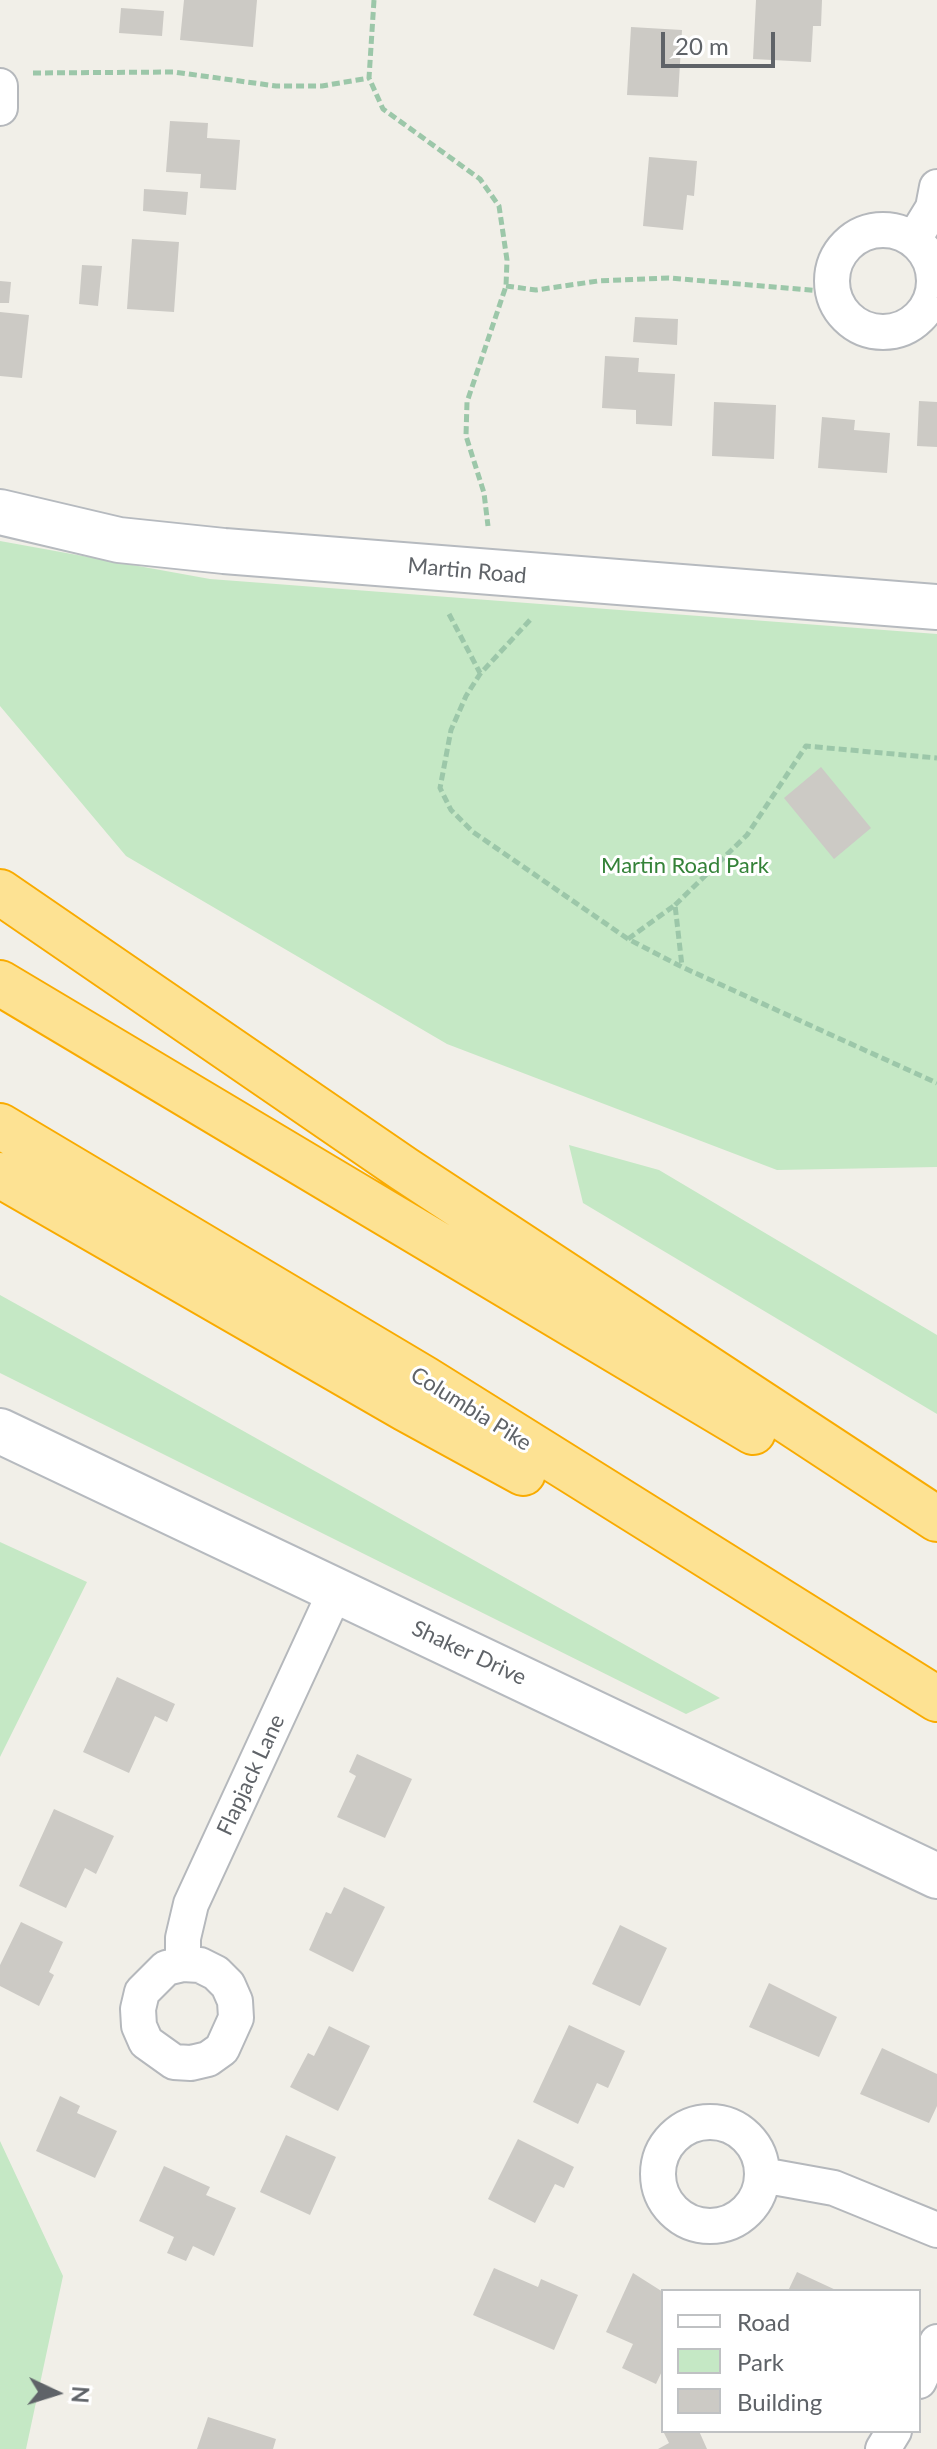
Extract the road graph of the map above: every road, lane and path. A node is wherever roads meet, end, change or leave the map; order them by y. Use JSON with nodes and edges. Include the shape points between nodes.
{"nodes":[{"id":1,"x":374,"y":0,"type":"edge"},
{"id":2,"x":369,"y":78,"type":"junction"},
{"id":3,"x":13,"y":80,"type":"edge"},
{"id":4,"x":0,"y":108,"type":"edge"},
{"id":5,"x":937,"y":187,"type":"edge"},
{"id":6,"x":914,"y":239,"type":"junction"},
{"id":7,"x":506,"y":286,"type":"junction"},
{"id":8,"x":833,"y":292,"type":"junction"},
{"id":9,"x":0,"y":512,"type":"edge"},
{"id":10,"x":488,"y":526,"type":"dead end"},
{"id":11,"x":937,"y":607,"type":"edge"},
{"id":12,"x":449,"y":614,"type":"dead end"},
{"id":13,"x":530,"y":620,"type":"dead end"},
{"id":14,"x":480,"y":674,"type":"junction"},
{"id":15,"x":937,"y":758,"type":"edge"},
{"id":16,"x":0,"y":892,"type":"edge"},
{"id":17,"x":675,"y":905,"type":"junction"},
{"id":18,"x":628,"y":939,"type":"junction"},
{"id":19,"x":682,"y":967,"type":"junction"},
{"id":20,"x":0,"y":983,"type":"edge"},
{"id":21,"x":937,"y":1083,"type":"edge"},
{"id":22,"x":0,"y":1126,"type":"edge"},
{"id":23,"x":0,"y":1175,"type":"edge"},
{"id":24,"x":0,"y":1431,"type":"edge"},
{"id":25,"x":937,"y":1519,"type":"edge"},
{"id":26,"x":937,"y":1542,"type":"edge"},
{"id":27,"x":336,"y":1590,"type":"junction"},
{"id":28,"x":892,"y":1672,"type":"junction"},
{"id":29,"x":937,"y":1699,"type":"edge"},
{"id":30,"x":937,"y":1876,"type":"edge"},
{"id":31,"x":183,"y":1964,"type":"dead end"},
{"id":32,"x":762,"y":2175,"type":"dead end"},
{"id":33,"x":937,"y":2230,"type":"edge"},
{"id":34,"x":937,"y":2342,"type":"edge"},
{"id":35,"x":921,"y":2377,"type":"edge"}],
"edges":[{"from":1,"to":2,"type":"path"},
{"from":2,"to":3,"type":"path","via":[[322,86],[276,86],[174,72]]},
{"from":2,"to":7,"type":"path","via":[[383,109],[480,179],[499,206]]},
{"from":3,"to":4,"type":"street"},
{"from":5,"to":6,"type":"street","via":[[933,208]]},
{"from":6,"to":8,"type":"street","via":[[896,231],[862,234],[842,250],[834,266]]},
{"from":6,"to":8,"type":"street","via":[[933,270],[934,290],[917,321],[879,333],[858,326],[841,311]]},
{"from":7,"to":8,"type":"path","via":[[536,290],[669,278]]},
{"from":7,"to":10,"type":"path","via":[[467,402],[466,436]]},
{"from":9,"to":11,"type":"street","name":"Martin Road","via":[[119,540],[224,551]]},
{"from":12,"to":14,"type":"path"},
{"from":13,"to":14,"type":"path"},
{"from":14,"to":18,"type":"path","via":[[451,730],[443,765],[440,788],[451,810],[473,832]]},
{"from":15,"to":17,"type":"path","via":[[806,746],[747,835]]},
{"from":16,"to":25,"type":"highway","via":[[404,1169]]},
{"from":17,"to":18,"type":"path"},
{"from":17,"to":19,"type":"path"},
{"from":18,"to":19,"type":"path"},
{"from":19,"to":21,"type":"path"},
{"from":20,"to":26,"type":"highway"},
{"from":22,"to":28,"type":"highway","name":"Columbia Pike","via":[[425,1379]]},
{"from":23,"to":28,"type":"highway","via":[[406,1409]]},
{"from":24,"to":27,"type":"street","name":"Shaker Drive"},
{"from":27,"to":30,"type":"street","name":"Shaker Drive"},
{"from":27,"to":31,"type":"street","name":"Flapjack Lane","via":[[191,1904]]},
{"from":28,"to":29,"type":"highway","name":"Columbia Pike"},
{"from":32,"to":33,"type":"street","via":[[834,2188]]},
{"from":34,"to":35,"type":"street"}]}
